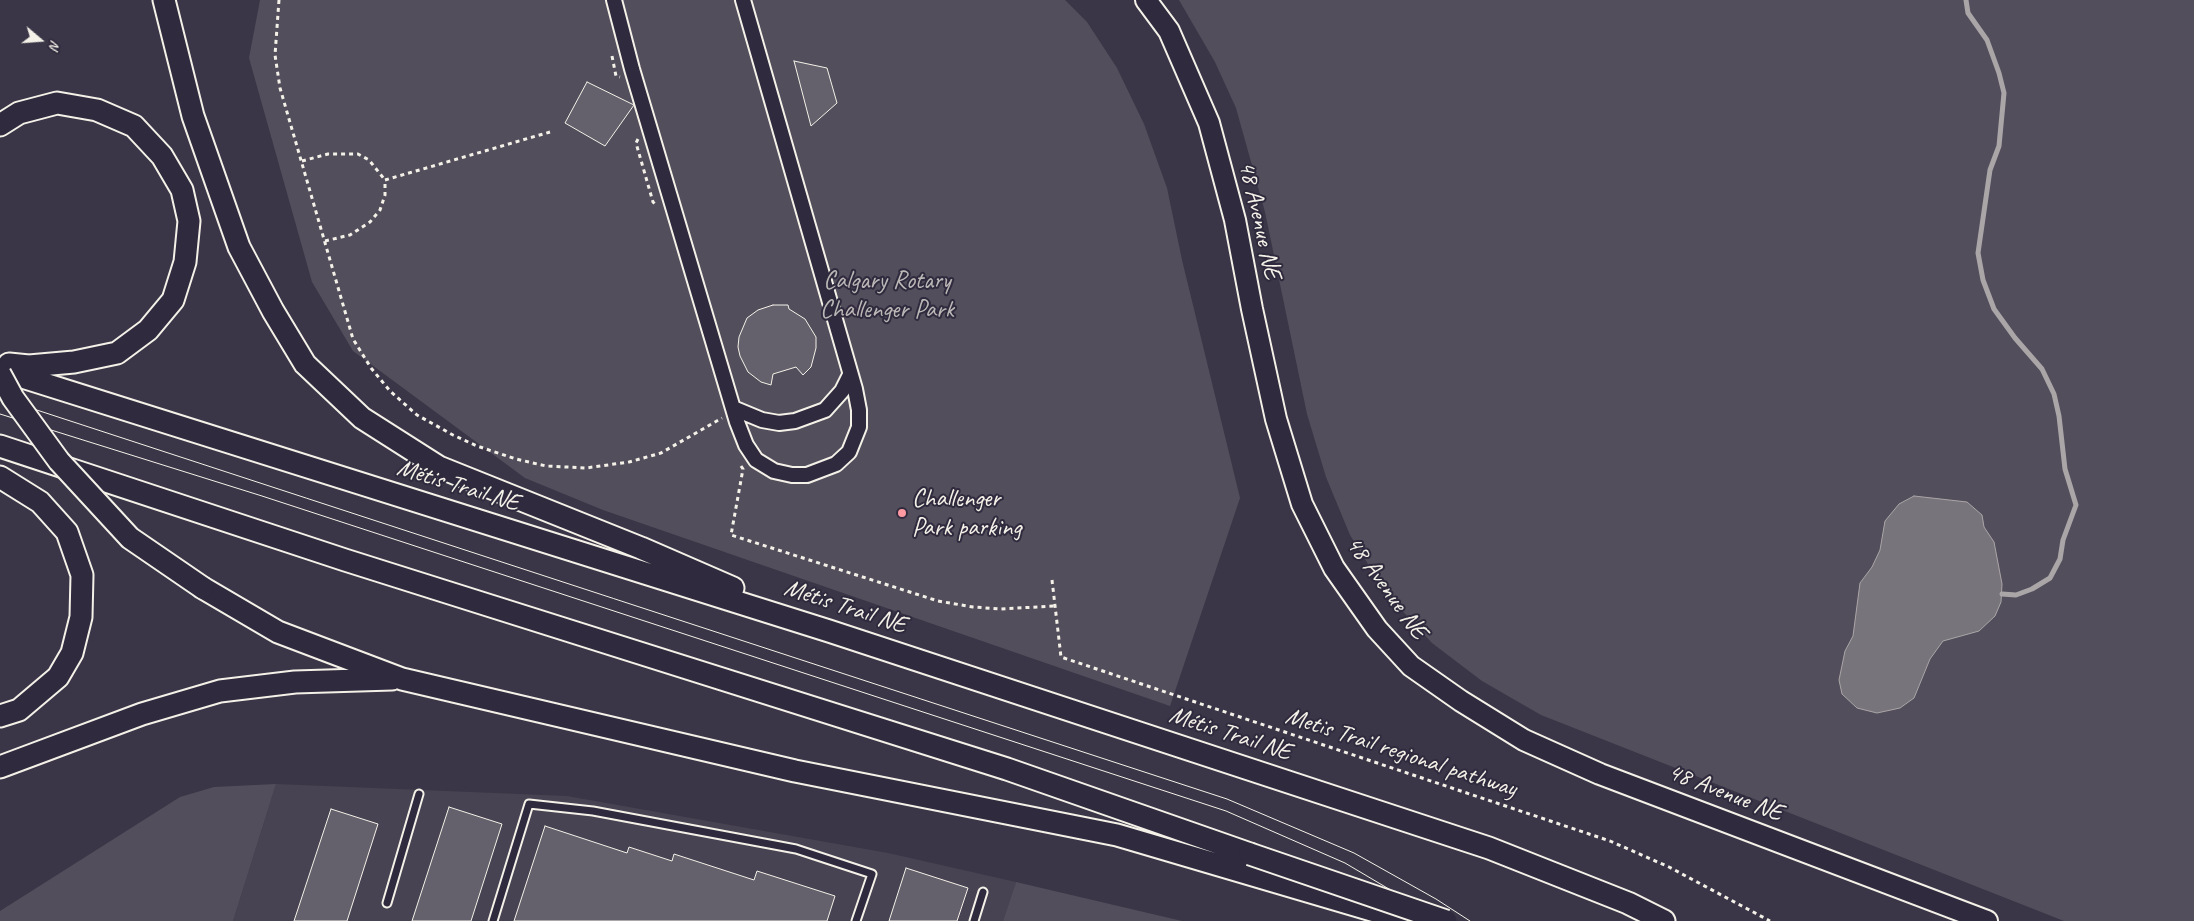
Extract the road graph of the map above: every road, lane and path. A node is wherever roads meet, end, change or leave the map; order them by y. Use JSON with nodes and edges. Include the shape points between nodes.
{"nodes":[{"id":1,"x":164,"y":0,"type":"edge"},
{"id":2,"x":279,"y":0,"type":"edge"},
{"id":3,"x":614,"y":0,"type":"edge"},
{"id":4,"x":743,"y":0,"type":"edge"},
{"id":5,"x":1146,"y":0,"type":"edge"},
{"id":6,"x":609,"y":47,"type":"dead end"},
{"id":7,"x":623,"y":77,"type":"dead end"},
{"id":8,"x":0,"y":125,"type":"edge"},
{"id":9,"x":550,"y":132,"type":"dead end"},
{"id":10,"x":640,"y":136,"type":"dead end"},
{"id":11,"x":302,"y":161,"type":"junction"},
{"id":12,"x":385,"y":180,"type":"junction"},
{"id":13,"x":660,"y":209,"type":"dead end"},
{"id":14,"x":325,"y":241,"type":"junction"},
{"id":15,"x":0,"y":362,"type":"edge"},
{"id":16,"x":0,"y":370,"type":"edge"},
{"id":17,"x":0,"y":374,"type":"edge"},
{"id":18,"x":850,"y":375,"type":"junction"},
{"id":19,"x":726,"y":408,"type":"junction"},
{"id":20,"x":722,"y":418,"type":"junction"},
{"id":21,"x":726,"y":427,"type":"dead end"},
{"id":22,"x":0,"y":446,"type":"edge"},
{"id":23,"x":739,"y":461,"type":"dead end"},
{"id":24,"x":0,"y":477,"type":"edge"},
{"id":25,"x":1052,"y":580,"type":"dead end"},
{"id":26,"x":1054,"y":606,"type":"junction"},
{"id":27,"x":830,"y":631,"type":"junction"},
{"id":28,"x":402,"y":679,"type":"junction"},
{"id":29,"x":0,"y":716,"type":"edge"},
{"id":30,"x":0,"y":767,"type":"edge"},
{"id":31,"x":419,"y":794,"type":"dead end"},
{"id":32,"x":1246,"y":863,"type":"junction"},
{"id":33,"x":983,"y":892,"type":"dead end"},
{"id":34,"x":387,"y":903,"type":"dead end"},
{"id":35,"x":493,"y":921,"type":"edge"},
{"id":36,"x":856,"y":921,"type":"edge"},
{"id":37,"x":974,"y":921,"type":"edge"},
{"id":38,"x":1409,"y":921,"type":"edge"},
{"id":39,"x":1446,"y":921,"type":"edge"},
{"id":40,"x":1664,"y":921,"type":"edge"},
{"id":41,"x":1770,"y":921,"type":"edge"},
{"id":42,"x":1987,"y":921,"type":"edge"}],
"edges":[{"from":1,"to":27,"type":"main road","via":[[192,116],[239,247],[305,364],[362,418],[439,467],[641,548]]},
{"from":2,"to":11,"type":"path","via":[[275,55],[280,88]]},
{"from":3,"to":19,"type":"street"},
{"from":4,"to":18,"type":"street"},
{"from":5,"to":42,"type":"street","name":"48 Avenue NE","via":[[1169,31],[1209,123],[1235,220],[1276,419],[1302,504],[1334,568],[1377,629],[1411,666],[1524,740],[1600,774]]},
{"from":6,"to":7,"type":"path","via":[[616,76]]},
{"from":8,"to":15,"type":"main road","via":[[20,113],[57,104],[97,110],[134,126],[162,156],[182,190],[189,221],[185,262],[173,300],[148,330],[117,353],[109,355],[29,366]]},
{"from":9,"to":12,"type":"path"},
{"from":10,"to":13,"type":"path","via":[[636,143],[653,202]]},
{"from":11,"to":12,"type":"path","via":[[328,154],[358,154],[369,160]]},
{"from":11,"to":14,"type":"path"},
{"from":12,"to":14,"type":"path","via":[[380,210],[370,222],[350,235]]},
{"from":14,"to":20,"type":"path","via":[[353,339],[371,368],[390,391],[417,415],[477,446],[546,466],[586,468],[629,462],[661,453]]},
{"from":16,"to":27,"type":"main road","name":"Métis Trail NE"},
{"from":17,"to":28,"type":"main road","bridge":true,"via":[[12,398],[59,461],[130,538],[202,588],[278,632]]},
{"from":18,"to":19,"type":"street","via":[[842,391],[825,410],[795,421],[762,420]]},
{"from":18,"to":19,"type":"street","via":[[859,410],[856,440],[836,464],[807,475],[774,471],[756,460]]},
{"from":19,"to":20,"type":"path"},
{"from":20,"to":21,"type":"path"},
{"from":22,"to":32,"type":"main road","via":[[345,560],[1007,769]]},
{"from":23,"to":26,"type":"path","via":[[743,469],[731,535],[938,602],[1001,608]]},
{"from":24,"to":29,"type":"main road","via":[[40,502],[67,532],[82,575],[81,617],[72,652],[58,677],[19,710]]},
{"from":25,"to":26,"type":"path"},
{"from":26,"to":41,"type":"path","name":"Metis Trail regional pathway","via":[[1061,657],[1610,842]]},
{"from":27,"to":40,"type":"main road","name":"Métis Trail NE","via":[[1489,848],[1628,903]]},
{"from":28,"to":30,"type":"main road","via":[[295,682],[220,690],[142,714]]},
{"from":28,"to":32,"type":"main road","via":[[795,770]]},
{"from":31,"to":34,"type":"lane"},
{"from":32,"to":38,"type":"main road"},
{"from":32,"to":39,"type":"main road","bridge":true},
{"from":33,"to":37,"type":"lane"},
{"from":35,"to":36,"type":"lane","via":[[529,804],[593,811],[796,849],[872,874]]}]}
